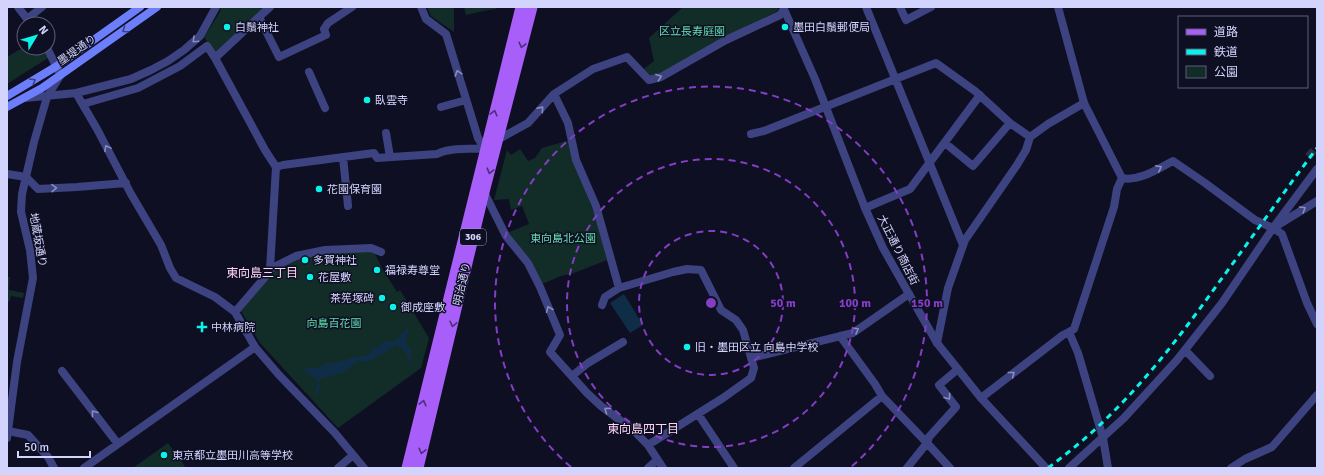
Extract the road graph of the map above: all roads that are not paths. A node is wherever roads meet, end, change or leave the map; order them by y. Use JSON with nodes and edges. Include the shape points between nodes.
{"nodes":[{"id":1,"x":18,"y":7,"type":"edge"},
{"id":2,"x":42,"y":7,"type":"edge"},
{"id":3,"x":140,"y":7,"type":"edge"},
{"id":4,"x":157,"y":7,"type":"edge"},
{"id":5,"x":216,"y":7,"type":"edge"},
{"id":6,"x":270,"y":7,"type":"edge"},
{"id":7,"x":352,"y":7,"type":"edge"},
{"id":8,"x":421,"y":7,"type":"edge"},
{"id":9,"x":521,"y":7,"type":"edge"},
{"id":10,"x":532,"y":7,"type":"edge"},
{"id":11,"x":866,"y":7,"type":"edge"},
{"id":12,"x":900,"y":7,"type":"edge"},
{"id":13,"x":931,"y":7,"type":"edge"},
{"id":14,"x":1058,"y":7,"type":"edge"},
{"id":15,"x":786,"y":8,"type":"edge"},
{"id":16,"x":25,"y":16,"type":"edge"},
{"id":17,"x":34,"y":16,"type":"edge"},
{"id":18,"x":259,"y":17,"type":"junction"},
{"id":19,"x":51,"y":56,"type":"edge"},
{"id":20,"x":215,"y":58,"type":"junction"},
{"id":21,"x":57,"y":66,"type":"junction"},
{"id":22,"x":309,"y":72,"type":"dead end"},
{"id":23,"x":60,"y":75,"type":"junction"},
{"id":24,"x":895,"y":79,"type":"junction"},
{"id":25,"x":76,"y":93,"type":"junction"},
{"id":26,"x":554,"y":94,"type":"junction"},
{"id":27,"x":980,"y":95,"type":"junction"},
{"id":28,"x":7,"y":96,"type":"edge"},
{"id":29,"x":47,"y":97,"type":"junction"},
{"id":30,"x":26,"y":98,"type":"junction"},
{"id":31,"x":466,"y":100,"type":"junction"},
{"id":32,"x":1084,"y":103,"type":"junction"},
{"id":33,"x":83,"y":104,"type":"junction"},
{"id":34,"x":441,"y":106,"type":"dead end"},
{"id":35,"x":826,"y":106,"type":"junction"},
{"id":36,"x":7,"y":107,"type":"edge"},
{"id":37,"x":325,"y":108,"type":"dead end"},
{"id":38,"x":1010,"y":123,"type":"junction"},
{"id":39,"x":386,"y":133,"type":"dead end"},
{"id":40,"x":751,"y":134,"type":"dead end"},
{"id":41,"x":1030,"y":137,"type":"junction"},
{"id":42,"x":499,"y":139,"type":"junction"},
{"id":43,"x":945,"y":143,"type":"junction"},
{"id":44,"x":485,"y":149,"type":"junction"},
{"id":45,"x":342,"y":157,"type":"junction"},
{"id":46,"x":390,"y":157,"type":"junction"},
{"id":47,"x":930,"y":163,"type":"junction"},
{"id":48,"x":276,"y":168,"type":"junction"},
{"id":49,"x":1317,"y":169,"type":"edge"},
{"id":50,"x":7,"y":174,"type":"edge"},
{"id":51,"x":26,"y":177,"type":"junction"},
{"id":52,"x":1122,"y":178,"type":"junction"},
{"id":53,"x":126,"y":183,"type":"junction"},
{"id":54,"x":484,"y":192,"type":"junction"},
{"id":55,"x":1317,"y":201,"type":"edge"},
{"id":56,"x":348,"y":206,"type":"dead end"},
{"id":57,"x":865,"y":208,"type":"junction"},
{"id":58,"x":1273,"y":228,"type":"junction"},
{"id":59,"x":963,"y":245,"type":"junction"},
{"id":60,"x":381,"y":252,"type":"dead end"},
{"id":61,"x":270,"y":269,"type":"junction"},
{"id":62,"x":619,"y":288,"type":"junction"},
{"id":63,"x":908,"y":294,"type":"junction"},
{"id":64,"x":602,"y":305,"type":"dead end"},
{"id":65,"x":235,"y":312,"type":"junction"},
{"id":66,"x":1317,"y":324,"type":"edge"},
{"id":67,"x":1069,"y":332,"type":"junction"},
{"id":68,"x":840,"y":336,"type":"junction"},
{"id":69,"x":623,"y":342,"type":"dead end"},
{"id":70,"x":937,"y":343,"type":"junction"},
{"id":71,"x":255,"y":347,"type":"junction"},
{"id":72,"x":1185,"y":350,"type":"junction"},
{"id":73,"x":751,"y":358,"type":"junction"},
{"id":74,"x":958,"y":369,"type":"junction"},
{"id":75,"x":62,"y":371,"type":"dead end"},
{"id":76,"x":572,"y":376,"type":"junction"},
{"id":77,"x":1210,"y":376,"type":"dead end"},
{"id":78,"x":1317,"y":395,"type":"edge"},
{"id":79,"x":882,"y":396,"type":"junction"},
{"id":80,"x":981,"y":398,"type":"junction"},
{"id":81,"x":9,"y":409,"type":"edge"},
{"id":82,"x":698,"y":414,"type":"junction"},
{"id":83,"x":8,"y":434,"type":"edge"},
{"id":84,"x":1103,"y":438,"type":"junction"},
{"id":85,"x":927,"y":443,"type":"junction"},
{"id":86,"x":118,"y":444,"type":"junction"},
{"id":87,"x":648,"y":445,"type":"junction"},
{"id":88,"x":353,"y":455,"type":"junction"},
{"id":89,"x":657,"y":460,"type":"junction"},
{"id":90,"x":54,"y":468,"type":"edge"},
{"id":91,"x":84,"y":468,"type":"edge"},
{"id":92,"x":338,"y":468,"type":"edge"},
{"id":93,"x":364,"y":468,"type":"edge"},
{"id":94,"x":408,"y":468,"type":"edge"},
{"id":95,"x":418,"y":468,"type":"edge"},
{"id":96,"x":648,"y":468,"type":"edge"},
{"id":97,"x":663,"y":468,"type":"edge"},
{"id":98,"x":734,"y":468,"type":"edge"},
{"id":99,"x":794,"y":468,"type":"edge"},
{"id":100,"x":907,"y":468,"type":"edge"},
{"id":101,"x":950,"y":468,"type":"edge"},
{"id":102,"x":1046,"y":468,"type":"edge"},
{"id":103,"x":1069,"y":468,"type":"edge"},
{"id":104,"x":1108,"y":468,"type":"edge"},
{"id":105,"x":1231,"y":468,"type":"edge"}],
"edges":[{"from":1,"to":16,"type":"street"},
{"from":2,"to":17,"type":"street"},
{"from":3,"to":21,"type":"main road","name":"墨堤通り"},
{"from":4,"to":23,"type":"main road","name":"墨堤通り","one_way":true},
{"from":5,"to":25,"type":"street","one_way":true,"via":[[200,36],[168,61],[131,79]]},
{"from":6,"to":18,"type":"street"},
{"from":7,"to":18,"type":"street","via":[[328,23],[324,29],[326,34],[279,57]]},
{"from":31,"to":8,"type":"street","one_way":true,"via":[[446,34],[426,19]]},
{"from":44,"to":9,"type":"main road","name":"明治通り","number":"306","one_way":true},
{"from":10,"to":42,"type":"main road","name":"明治通り","number":"306","one_way":true},
{"from":11,"to":24,"type":"street"},
{"from":12,"to":13,"type":"street","via":[[906,20]]},
{"from":14,"to":32,"type":"street"},
{"from":26,"to":15,"type":"street","one_way":true,"via":[[593,69],[627,57],[649,80],[661,77],[726,40],[780,15]]},
{"from":15,"to":35,"type":"street","name":"大正通り商店街"},
{"from":18,"to":20,"type":"street"},
{"from":19,"to":21,"type":"street"},
{"from":20,"to":33,"type":"street","via":[[207,46],[180,66],[138,88]]},
{"from":20,"to":48,"type":"street"},
{"from":21,"to":23,"type":"street"},
{"from":28,"to":21,"type":"main road","name":"墨堤通り","one_way":true},
{"from":22,"to":37,"type":"street"},
{"from":23,"to":29,"type":"street","name":"地蔵坂通り"},
{"from":23,"to":30,"type":"main road","name":"墨堤通り"},
{"from":24,"to":27,"type":"street","via":[[936,63]]},
{"from":24,"to":35,"type":"street"},
{"from":24,"to":47,"type":"street"},
{"from":25,"to":29,"type":"street"},
{"from":25,"to":33,"type":"street"},
{"from":42,"to":26,"type":"street","one_way":true,"via":[[528,123]]},
{"from":26,"to":62,"type":"street","via":[[568,123],[576,160],[596,206]]},
{"from":27,"to":38,"type":"street"},
{"from":27,"to":43,"type":"street"},
{"from":29,"to":30,"type":"street"},
{"from":29,"to":51,"type":"street","name":"地蔵坂通り"},
{"from":30,"to":36,"type":"main road","name":"墨堤通り"},
{"from":31,"to":34,"type":"street"},
{"from":31,"to":44,"type":"street","via":[[478,138]]},
{"from":32,"to":41,"type":"street"},
{"from":32,"to":52,"type":"street"},
{"from":53,"to":33,"type":"street","one_way":true},
{"from":35,"to":40,"type":"street"},
{"from":35,"to":57,"type":"street","name":"大正通り商店街"},
{"from":38,"to":41,"type":"street"},
{"from":38,"to":43,"type":"street","via":[[973,166]]},
{"from":39,"to":46,"type":"street"},
{"from":41,"to":59,"type":"street","via":[[1017,165]]},
{"from":42,"to":54,"type":"main road","name":"明治通り","number":"306","one_way":true},
{"from":43,"to":47,"type":"street"},
{"from":44,"to":46,"type":"street"},
{"from":94,"to":44,"type":"main road","name":"明治通り","number":"306","one_way":true},
{"from":45,"to":46,"type":"street","via":[[374,153],[377,158]]},
{"from":45,"to":48,"type":"street"},
{"from":45,"to":56,"type":"street"},
{"from":47,"to":57,"type":"street","via":[[910,189]]},
{"from":47,"to":59,"type":"street"},
{"from":48,"to":61,"type":"street"},
{"from":49,"to":58,"type":"street"},
{"from":50,"to":51,"type":"street"},
{"from":51,"to":53,"type":"street","one_way":true,"via":[[38,189]]},
{"from":51,"to":81,"type":"street","name":"地蔵坂通り","via":[[21,212],[30,250],[33,278]]},
{"from":52,"to":58,"type":"street","one_way":true,"via":[[1143,176],[1173,161],[1255,220]]},
{"from":52,"to":67,"type":"street","via":[[1074,329]]},
{"from":53,"to":65,"type":"street","via":[[161,245],[176,278],[215,297]]},
{"from":76,"to":54,"type":"street","one_way":true,"via":[[550,352],[560,335],[540,287],[528,263],[506,236]]},
{"from":54,"to":95,"type":"main road","name":"明治通り","number":"306","one_way":true},
{"from":58,"to":55,"type":"street","one_way":true},
{"from":57,"to":63,"type":"street","name":"大正通り商店街"},
{"from":58,"to":66,"type":"street","via":[[1282,234]]},
{"from":58,"to":72,"type":"street","via":[[1222,303]]},
{"from":59,"to":70,"type":"street","via":[[948,288]]},
{"from":60,"to":61,"type":"street","via":[[372,248],[325,250],[296,256]]},
{"from":61,"to":65,"type":"street"},
{"from":62,"to":64,"type":"street","via":[[605,297]]},
{"from":62,"to":73,"type":"street","via":[[687,269],[701,270],[721,310],[736,320],[743,330]]},
{"from":68,"to":63,"type":"street","one_way":true,"via":[[853,333]]},
{"from":63,"to":70,"type":"street","name":"大正通り商店街"},
{"from":65,"to":71,"type":"street"},
{"from":80,"to":67,"type":"street","one_way":true},
{"from":67,"to":84,"type":"street","via":[[1078,353]]},
{"from":68,"to":73,"type":"street"},
{"from":68,"to":79,"type":"street"},
{"from":69,"to":76,"type":"street"},
{"from":70,"to":74,"type":"street","name":"大正通り商店街"},
{"from":71,"to":86,"type":"street"},
{"from":71,"to":88,"type":"street"},
{"from":72,"to":77,"type":"street"},
{"from":72,"to":84,"type":"street","via":[[1142,400]]},
{"from":73,"to":82,"type":"street","via":[[754,368],[751,378]]},
{"from":74,"to":80,"type":"street","name":"大正通り商店街"},
{"from":74,"to":85,"type":"street","one_way":true,"via":[[940,385],[956,407],[929,437]]},
{"from":86,"to":75,"type":"street","one_way":true},
{"from":87,"to":76,"type":"street","one_way":true,"via":[[601,406]]},
{"from":78,"to":105,"type":"street","via":[[1272,447]]},
{"from":79,"to":85,"type":"street"},
{"from":79,"to":99,"type":"street"},
{"from":80,"to":102,"type":"street","name":"大正通り商店街"},
{"from":81,"to":83,"type":"street","name":"地蔵坂通り"},
{"from":82,"to":87,"type":"street"},
{"from":82,"to":98,"type":"street"},
{"from":83,"to":90,"type":"street","via":[[28,434]]},
{"from":84,"to":103,"type":"street"},
{"from":84,"to":104,"type":"street"},
{"from":85,"to":100,"type":"street"},
{"from":85,"to":101,"type":"street"},
{"from":86,"to":91,"type":"street"},
{"from":87,"to":89,"type":"street"},
{"from":88,"to":92,"type":"street"},
{"from":88,"to":93,"type":"street"},
{"from":89,"to":96,"type":"street"},
{"from":89,"to":97,"type":"street"}]}
